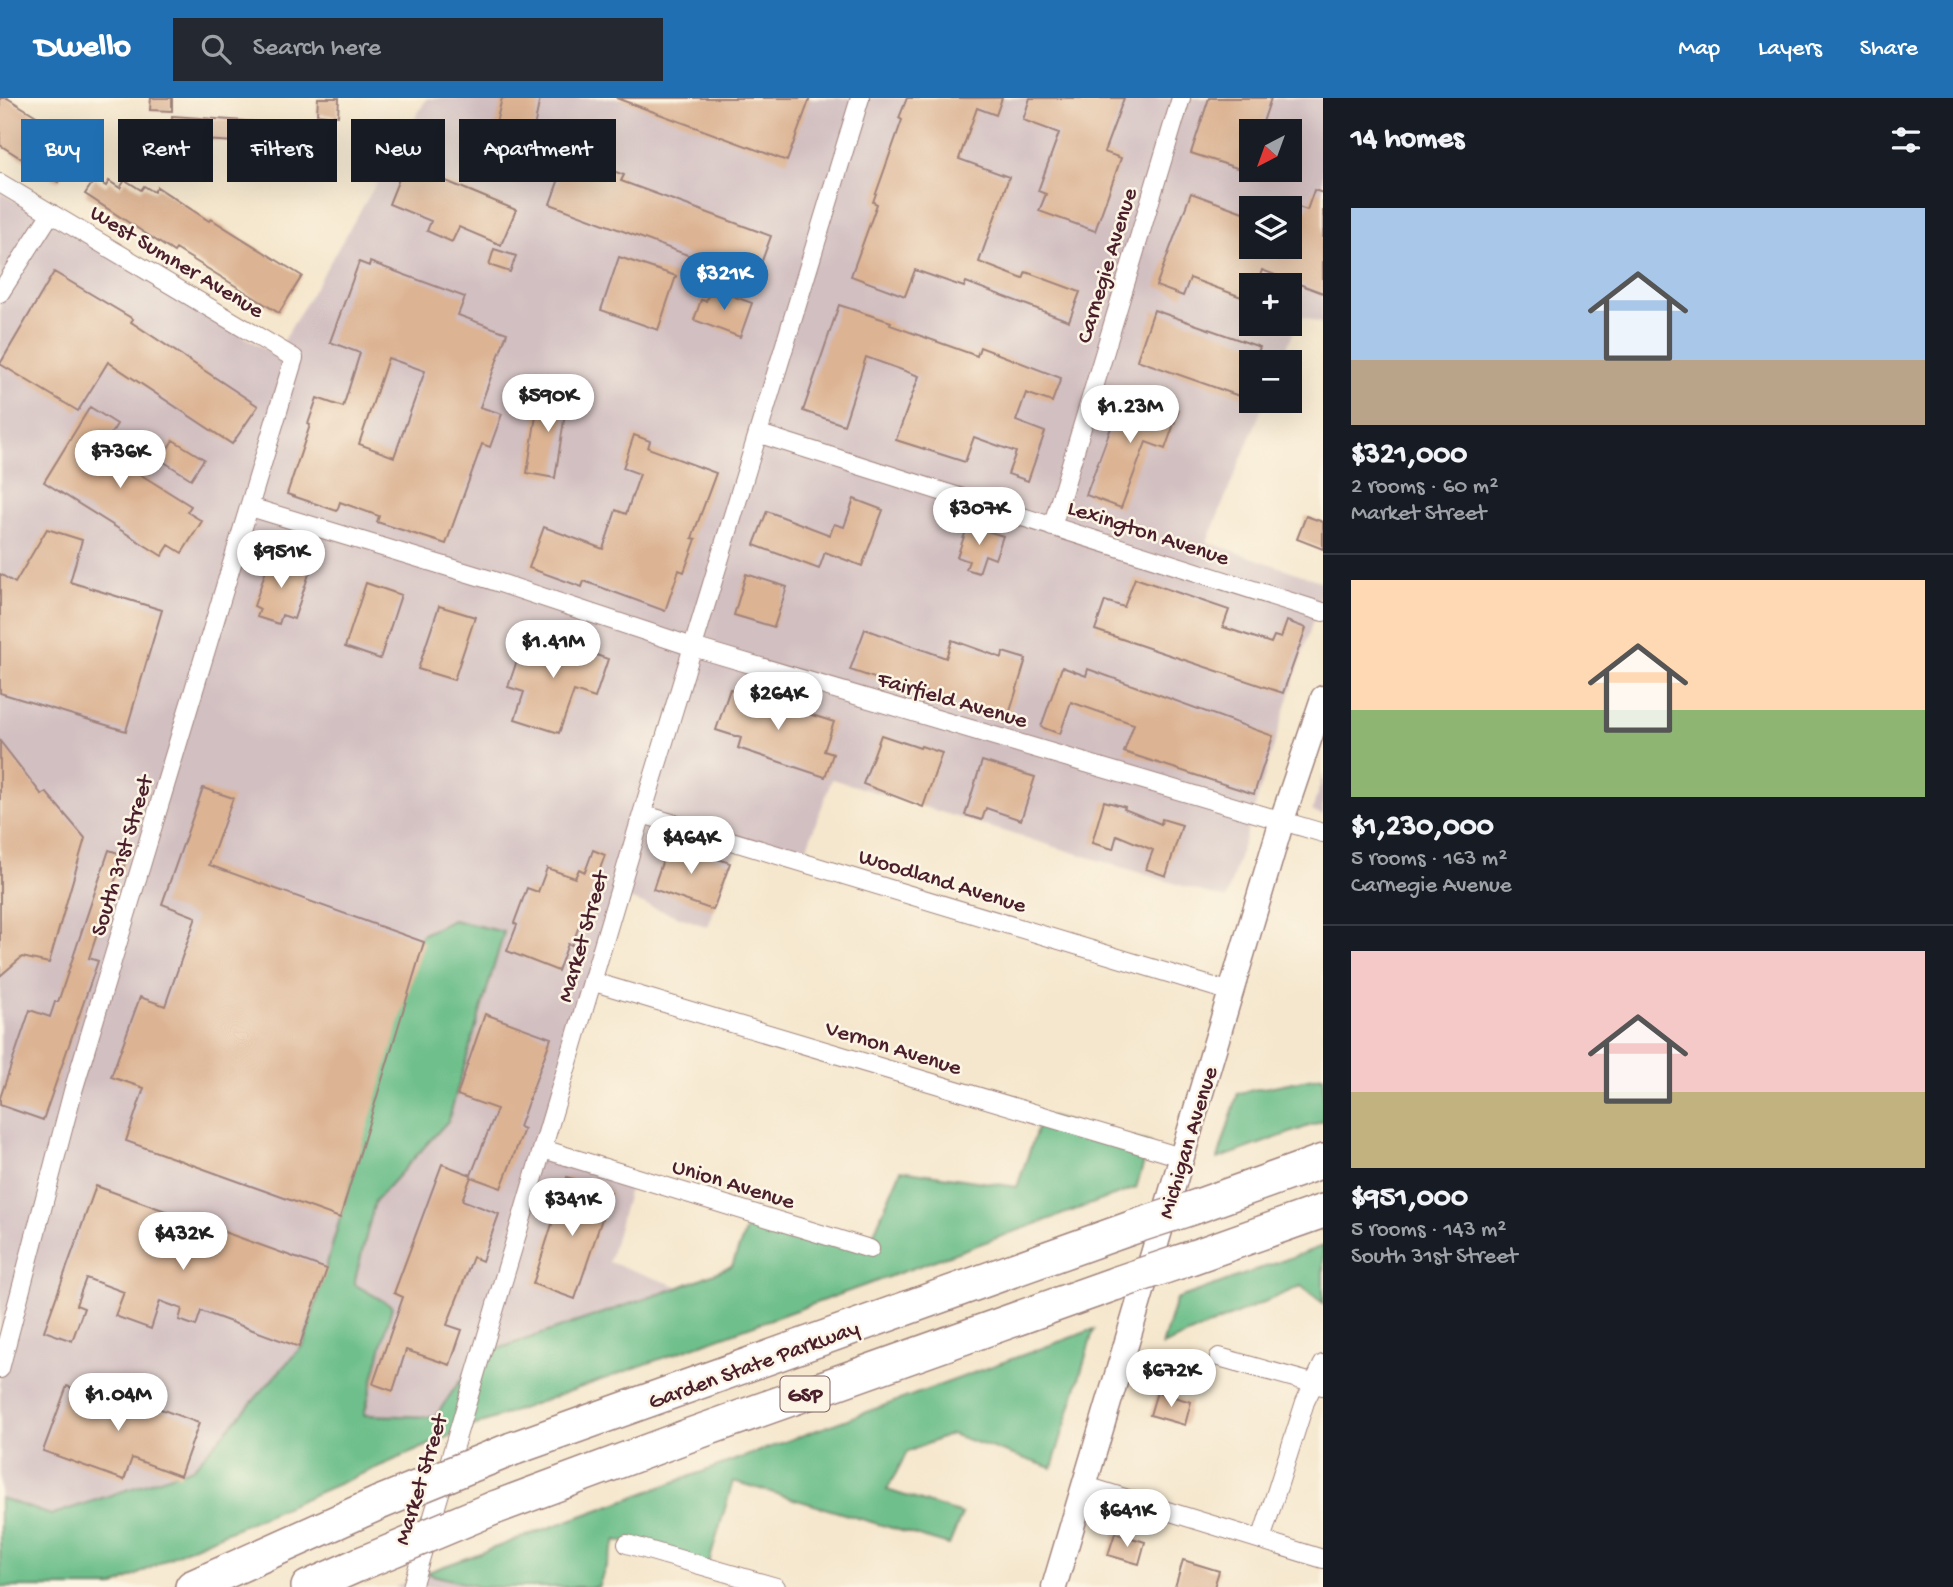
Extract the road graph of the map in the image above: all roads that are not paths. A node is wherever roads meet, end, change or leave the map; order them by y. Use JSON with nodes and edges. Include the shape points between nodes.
{"nodes":[{"id":1,"x":860,"y":98,"type":"edge"},
{"id":2,"x":1181,"y":98,"type":"edge"},
{"id":3,"x":0,"y":183,"type":"edge"},
{"id":4,"x":51,"y":213,"type":"junction"},
{"id":5,"x":0,"y":293,"type":"edge"},
{"id":6,"x":294,"y":358,"type":"joint"},
{"id":7,"x":760,"y":434,"type":"junction"},
{"id":8,"x":250,"y":507,"type":"junction"},
{"id":9,"x":1052,"y":527,"type":"junction"},
{"id":10,"x":1323,"y":612,"type":"edge"},
{"id":11,"x":693,"y":647,"type":"junction"},
{"id":12,"x":1323,"y":698,"type":"edge"},
{"id":13,"x":642,"y":814,"type":"junction"},
{"id":14,"x":1282,"y":820,"type":"junction"},
{"id":15,"x":1323,"y":832,"type":"edge"},
{"id":16,"x":594,"y":982,"type":"junction"},
{"id":17,"x":1231,"y":992,"type":"junction"},
{"id":18,"x":543,"y":1149,"type":"junction"},
{"id":19,"x":1181,"y":1157,"type":"junction"},
{"id":20,"x":1323,"y":1161,"type":"edge"},
{"id":21,"x":1323,"y":1211,"type":"edge"},
{"id":22,"x":870,"y":1250,"type":"dead end"},
{"id":23,"x":1219,"y":1357,"type":"dead end"},
{"id":24,"x":1323,"y":1364,"type":"edge"},
{"id":25,"x":0,"y":1369,"type":"edge"},
{"id":26,"x":1318,"y":1385,"type":"edge"},
{"id":27,"x":1083,"y":1485,"type":"junction"},
{"id":28,"x":1261,"y":1540,"type":"junction"},
{"id":29,"x":627,"y":1544,"type":"dead end"},
{"id":30,"x":1323,"y":1559,"type":"edge"},
{"id":31,"x":205,"y":1581,"type":"edge"},
{"id":32,"x":308,"y":1587,"type":"edge"},
{"id":33,"x":412,"y":1587,"type":"edge"},
{"id":34,"x":776,"y":1587,"type":"edge"},
{"id":35,"x":1054,"y":1587,"type":"edge"}],
"edges":[{"from":1,"to":7,"type":"street","name":"Market Street"},
{"from":2,"to":9,"type":"street","name":"Carnegie Avenue"},
{"from":3,"to":4,"type":"street","name":"West Sumner Avenue"},
{"from":4,"to":5,"type":"street"},
{"from":4,"to":6,"type":"street","name":"West Sumner Avenue"},
{"from":6,"to":8,"type":"street","name":"South 31st Street"},
{"from":7,"to":9,"type":"street","name":"Lexington Avenue"},
{"from":7,"to":11,"type":"street","name":"Market Street"},
{"from":8,"to":11,"type":"street","name":"Fairfield Avenue"},
{"from":8,"to":25,"type":"street","name":"South 31st Street","via":[[73,1091]]},
{"from":9,"to":10,"type":"street","name":"Lexington Avenue"},
{"from":11,"to":13,"type":"street","name":"Market Street"},
{"from":11,"to":14,"type":"street","name":"Fairfield Avenue"},
{"from":12,"to":14,"type":"street","name":"Michigan Avenue"},
{"from":13,"to":16,"type":"street","name":"Market Street"},
{"from":13,"to":17,"type":"street","name":"Woodland Avenue"},
{"from":14,"to":15,"type":"street","name":"Fairfield Avenue"},
{"from":14,"to":17,"type":"street","name":"Michigan Avenue"},
{"from":16,"to":18,"type":"street","name":"Market Street"},
{"from":16,"to":19,"type":"street","name":"Vernon Avenue"},
{"from":17,"to":19,"type":"street","name":"Michigan Avenue"},
{"from":18,"to":22,"type":"street","name":"Union Avenue"},
{"from":18,"to":33,"type":"street","name":"Market Street"},
{"from":19,"to":27,"type":"street","name":"Michigan Avenue"},
{"from":20,"to":31,"type":"highway","name":"Garden State Parkway","number":"GSP","bridge":true,"via":[[512,1449]]},
{"from":21,"to":32,"type":"highway","name":"Garden State Parkway","number":"GSP","bridge":true,"via":[[494,1508]]},
{"from":23,"to":26,"type":"street"},
{"from":24,"to":26,"type":"street"},
{"from":26,"to":28,"type":"street"},
{"from":27,"to":28,"type":"street"},
{"from":27,"to":35,"type":"street","name":"Michigan Avenue"},
{"from":28,"to":30,"type":"street"},
{"from":29,"to":34,"type":"street"}]}
